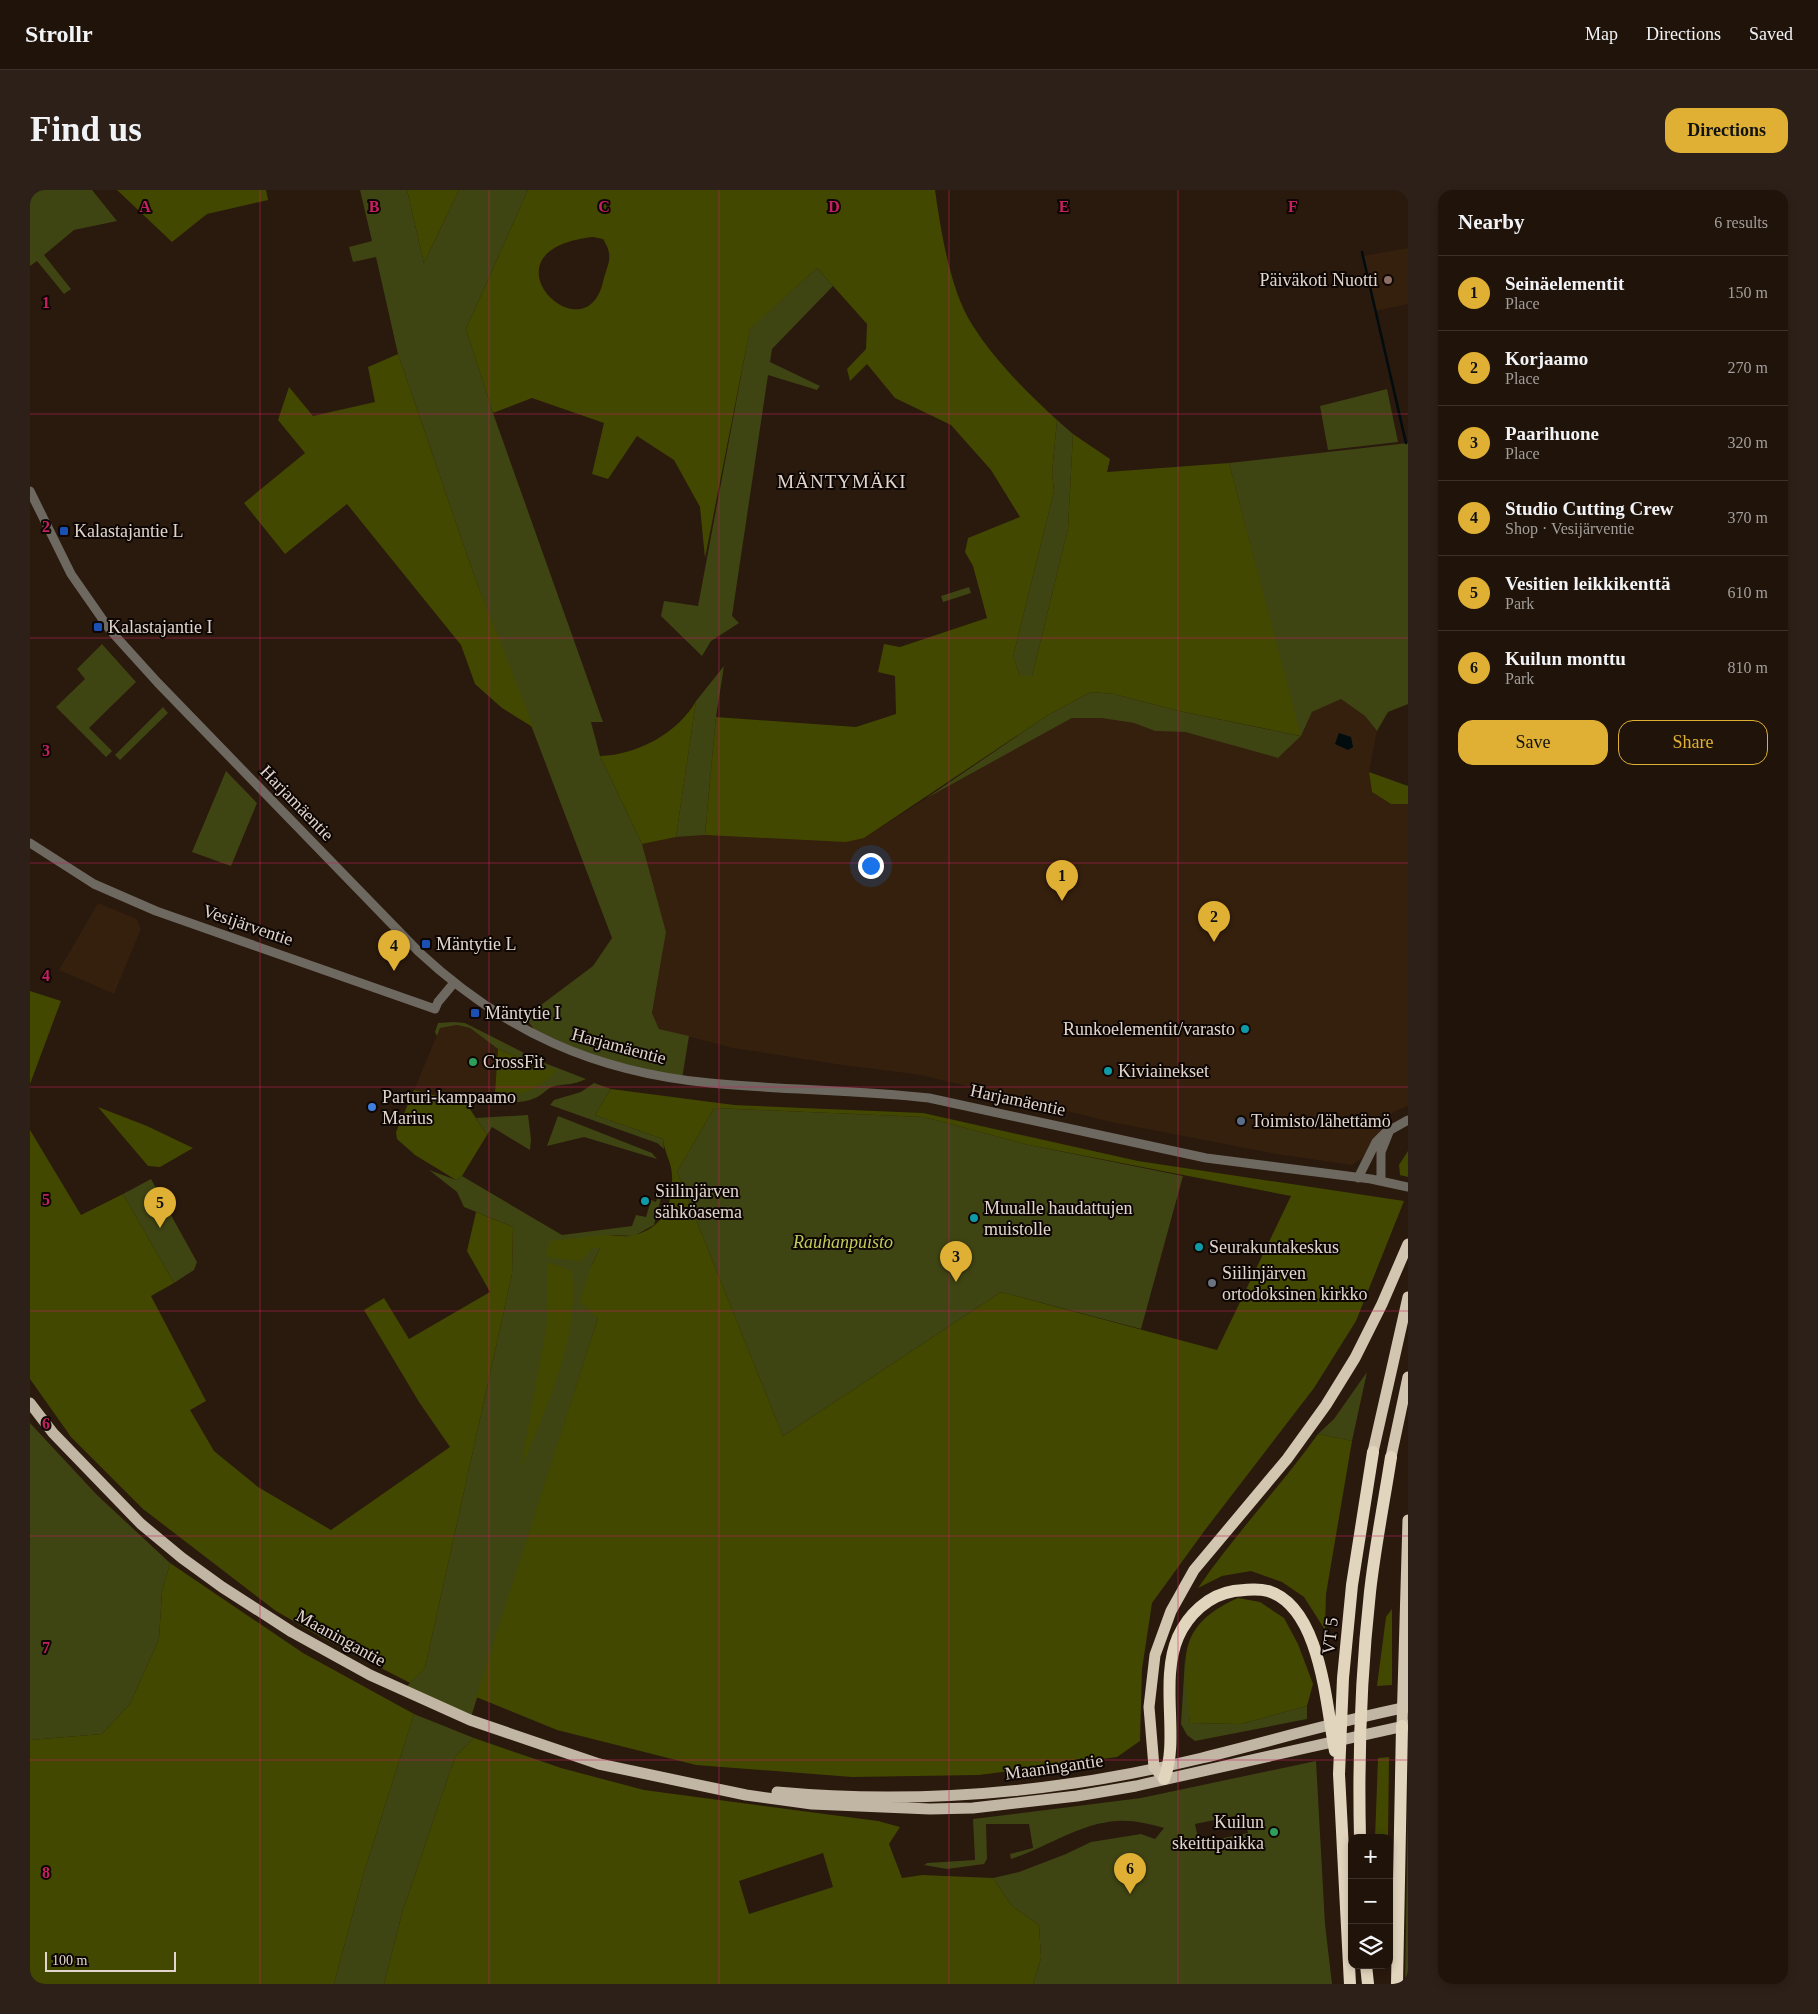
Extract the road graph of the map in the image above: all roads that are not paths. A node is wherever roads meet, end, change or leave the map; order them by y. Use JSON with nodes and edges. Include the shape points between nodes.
{"nodes":[{"id":1,"x":30,"y":491,"type":"edge"},
{"id":2,"x":30,"y":842,"type":"edge"},
{"id":3,"x":453,"y":984,"type":"junction"},
{"id":4,"x":1408,"y":1120,"type":"edge"},
{"id":5,"x":1390,"y":1132,"type":"junction"},
{"id":6,"x":1358,"y":1178,"type":"junction"},
{"id":7,"x":1381,"y":1181,"type":"junction"},
{"id":8,"x":1408,"y":1186,"type":"edge"},
{"id":9,"x":1408,"y":1244,"type":"edge"},
{"id":10,"x":1408,"y":1297,"type":"edge"},
{"id":11,"x":1408,"y":1377,"type":"edge"},
{"id":12,"x":30,"y":1403,"type":"edge"},
{"id":13,"x":1373,"y":1452,"type":"joint"},
{"id":14,"x":1391,"y":1457,"type":"joint"},
{"id":15,"x":1408,"y":1520,"type":"edge"},
{"id":16,"x":1405,"y":1708,"type":"edge"},
{"id":17,"x":1405,"y":1725,"type":"edge"},
{"id":18,"x":1170,"y":1765,"type":"junction"},
{"id":19,"x":1154,"y":1767,"type":"junction"},
{"id":20,"x":1340,"y":1774,"type":"junction"},
{"id":21,"x":1164,"y":1779,"type":"junction"},
{"id":22,"x":703,"y":1785,"type":"junction"},
{"id":23,"x":1360,"y":1834,"type":"edge"},
{"id":24,"x":1366,"y":1969,"type":"edge"},
{"id":25,"x":1350,"y":1984,"type":"edge"},
{"id":26,"x":1368,"y":1984,"type":"edge"},
{"id":27,"x":1397,"y":1984,"type":"edge"}],
"edges":[{"from":1,"to":3,"type":"street","name":"Harjamäentie","via":[[71,574],[110,630],[366,899]]},
{"from":2,"to":3,"type":"street","name":"Vesijärventie","via":[[94,884],[156,911],[435,1009]]},
{"from":3,"to":6,"type":"street","name":"Harjamäentie","via":[[499,1015],[564,1049],[664,1076],[709,1083],[929,1098],[1206,1158]]},
{"from":4,"to":5,"type":"street"},
{"from":5,"to":6,"type":"street","via":[[1376,1142]]},
{"from":5,"to":7,"type":"street","via":[[1381,1152]]},
{"from":6,"to":7,"type":"street","name":"Harjamäentie"},
{"from":7,"to":8,"type":"street","name":"Harjamäentie"},
{"from":9,"to":19,"type":"highway","via":[[1359,1351],[1326,1405],[1287,1459],[1194,1570],[1171,1611],[1155,1655],[1149,1707]]},
{"from":10,"to":13,"type":"highway","name":"VT 5"},
{"from":11,"to":14,"type":"highway","name":"VT 5"},
{"from":12,"to":22,"type":"main road","name":"Maaningantie","via":[[53,1433],[142,1524],[222,1587],[292,1632],[370,1675],[470,1720],[599,1764]]},
{"from":13,"to":20,"type":"highway","name":"VT 5","via":[[1352,1585],[1343,1678]]},
{"from":14,"to":23,"type":"highway","name":"VT 5","via":[[1370,1590],[1362,1681],[1358,1773]]},
{"from":15,"to":16,"type":"highway"},
{"from":16,"to":17,"type":"highway"},
{"from":16,"to":18,"type":"main road","name":"Maaningantie"},
{"from":17,"to":21,"type":"main road","name":"Maaningantie"},
{"from":17,"to":27,"type":"highway"},
{"from":18,"to":19,"type":"main road","name":"Maaningantie"},
{"from":18,"to":20,"type":"highway","via":[[1168,1699],[1178,1638],[1204,1603],[1227,1592],[1253,1589],[1284,1599],[1306,1627],[1320,1666]]},
{"from":18,"to":21,"type":"highway"},
{"from":19,"to":21,"type":"highway"},
{"from":19,"to":22,"type":"main road","name":"Maaningantie","via":[[1023,1791],[932,1797],[802,1794]]},
{"from":20,"to":25,"type":"highway","name":"VT 5"},
{"from":21,"to":22,"type":"main road","name":"Maaningantie","via":[[1077,1796],[930,1810],[812,1804]]},
{"from":24,"to":26,"type":"highway"}]}
